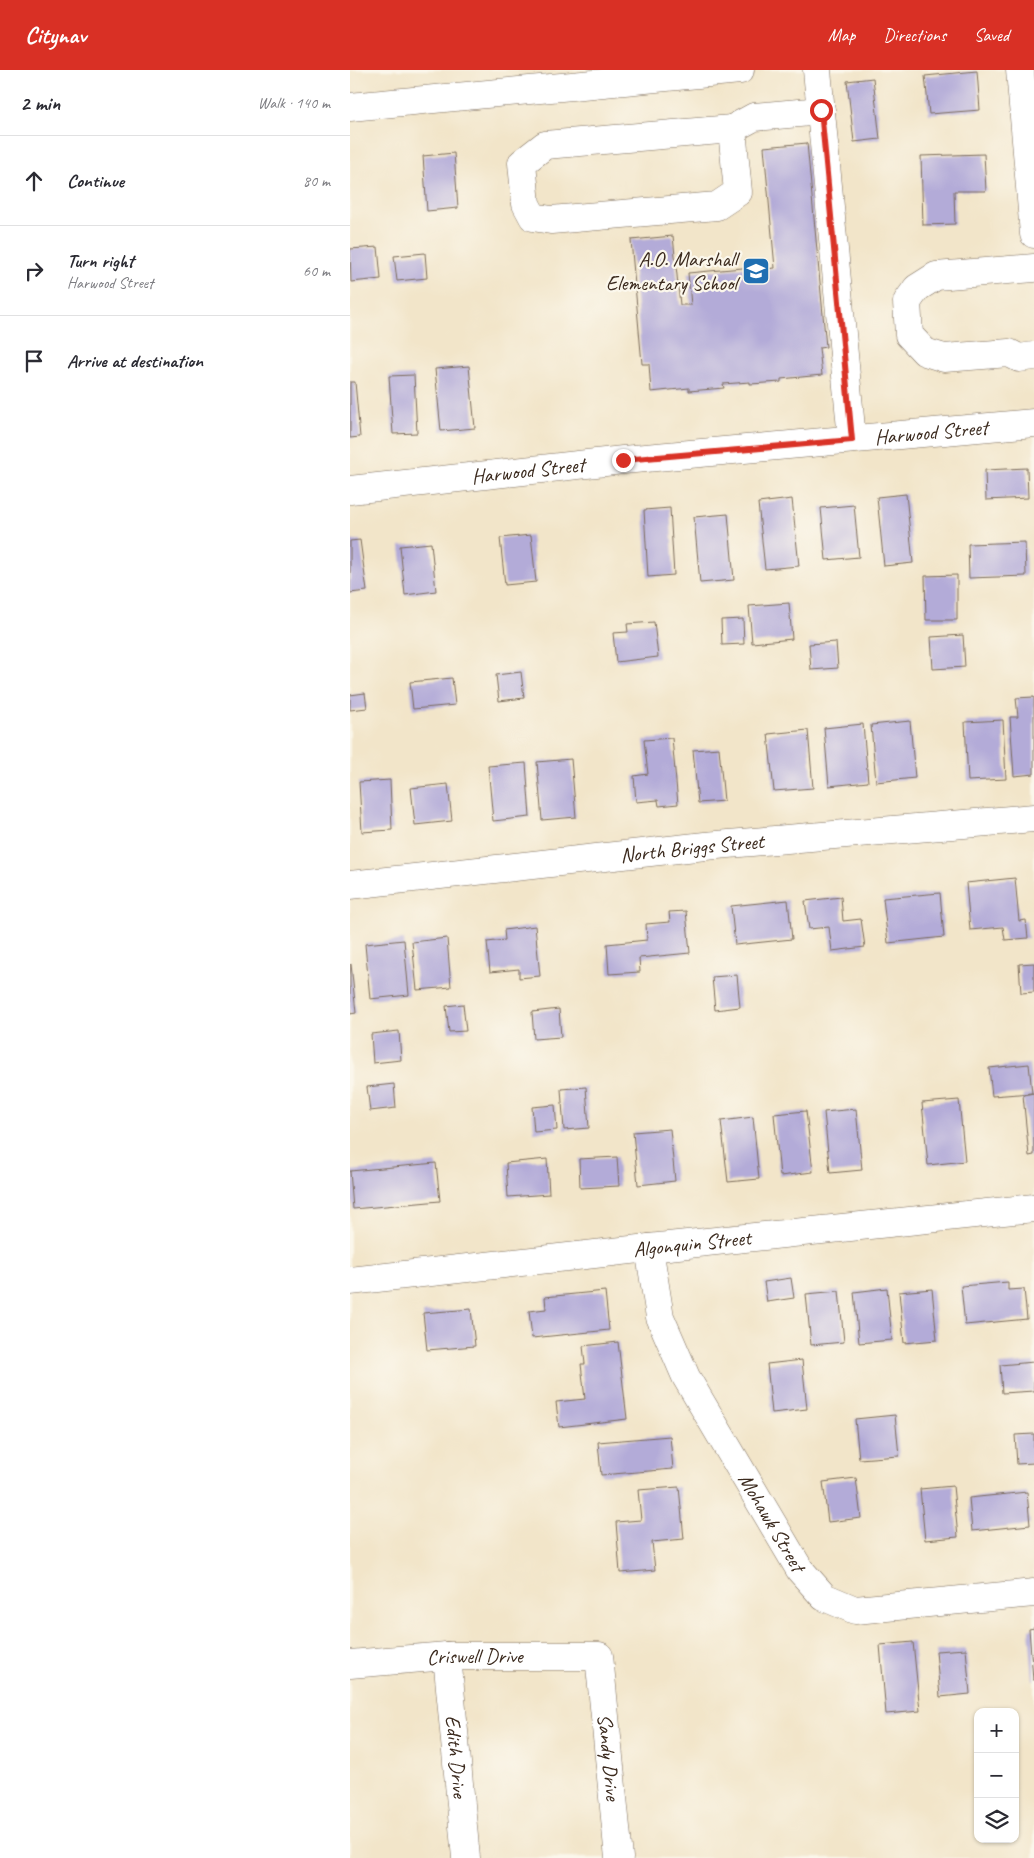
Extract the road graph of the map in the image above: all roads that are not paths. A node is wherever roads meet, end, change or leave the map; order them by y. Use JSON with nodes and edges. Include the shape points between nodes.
{"nodes":[{"id":1,"x":740,"y":70,"type":"edge"},
{"id":2,"x":817,"y":70,"type":"edge"},
{"id":3,"x":1020,"y":70,"type":"edge"},
{"id":4,"x":350,"y":107,"type":"edge"},
{"id":5,"x":821,"y":110,"type":"junction"},
{"id":6,"x":732,"y":129,"type":"junction"},
{"id":7,"x":1034,"y":234,"type":"edge"},
{"id":8,"x":1034,"y":268,"type":"edge"},
{"id":9,"x":1034,"y":343,"type":"edge"},
{"id":10,"x":1021,"y":354,"type":"edge"},
{"id":11,"x":1034,"y":423,"type":"edge"},
{"id":12,"x":852,"y":440,"type":"junction"},
{"id":13,"x":350,"y":490,"type":"edge"},
{"id":14,"x":1034,"y":818,"type":"edge"},
{"id":15,"x":350,"y":885,"type":"edge"},
{"id":16,"x":1034,"y":1208,"type":"edge"},
{"id":17,"x":650,"y":1248,"type":"junction"},
{"id":18,"x":350,"y":1281,"type":"edge"},
{"id":19,"x":1034,"y":1593,"type":"edge"},
{"id":20,"x":448,"y":1656,"type":"junction"},
{"id":21,"x":599,"y":1656,"type":"joint"},
{"id":22,"x":350,"y":1664,"type":"edge"},
{"id":23,"x":466,"y":1858,"type":"edge"},
{"id":24,"x":619,"y":1858,"type":"edge"}],
"edges":[{"from":1,"to":4,"type":"street"},
{"from":2,"to":5,"type":"street"},
{"from":3,"to":7,"type":"street"},
{"from":5,"to":6,"type":"street","via":[[754,117]]},
{"from":5,"to":12,"type":"street"},
{"from":6,"to":6,"type":"street","via":[[545,144],[522,164],[526,204],[533,217],[551,220],[717,206],[738,192]]},
{"from":8,"to":10,"type":"street","via":[[936,276],[917,288],[907,302],[909,335],[925,352],[944,358]]},
{"from":9,"to":10,"type":"street","via":[[1017,345]]},
{"from":11,"to":12,"type":"street","name":"Harwood Street"},
{"from":12,"to":13,"type":"street","name":"Harwood Street","via":[[623,460]]},
{"from":14,"to":15,"type":"street","name":"North Briggs Street","via":[[705,846]]},
{"from":16,"to":17,"type":"street","name":"Algonquin Street"},
{"from":17,"to":18,"type":"street","name":"Algonquin Street"},
{"from":17,"to":19,"type":"street","name":"Mohawk Street","via":[[660,1317],[686,1377],[800,1570],[824,1597],[855,1610]]},
{"from":20,"to":21,"type":"street","name":"Criswell Drive"},
{"from":20,"to":22,"type":"street","name":"Criswell Drive"},
{"from":20,"to":23,"type":"street","name":"Edith Drive"},
{"from":21,"to":24,"type":"street","name":"Sandy Drive"}]}
